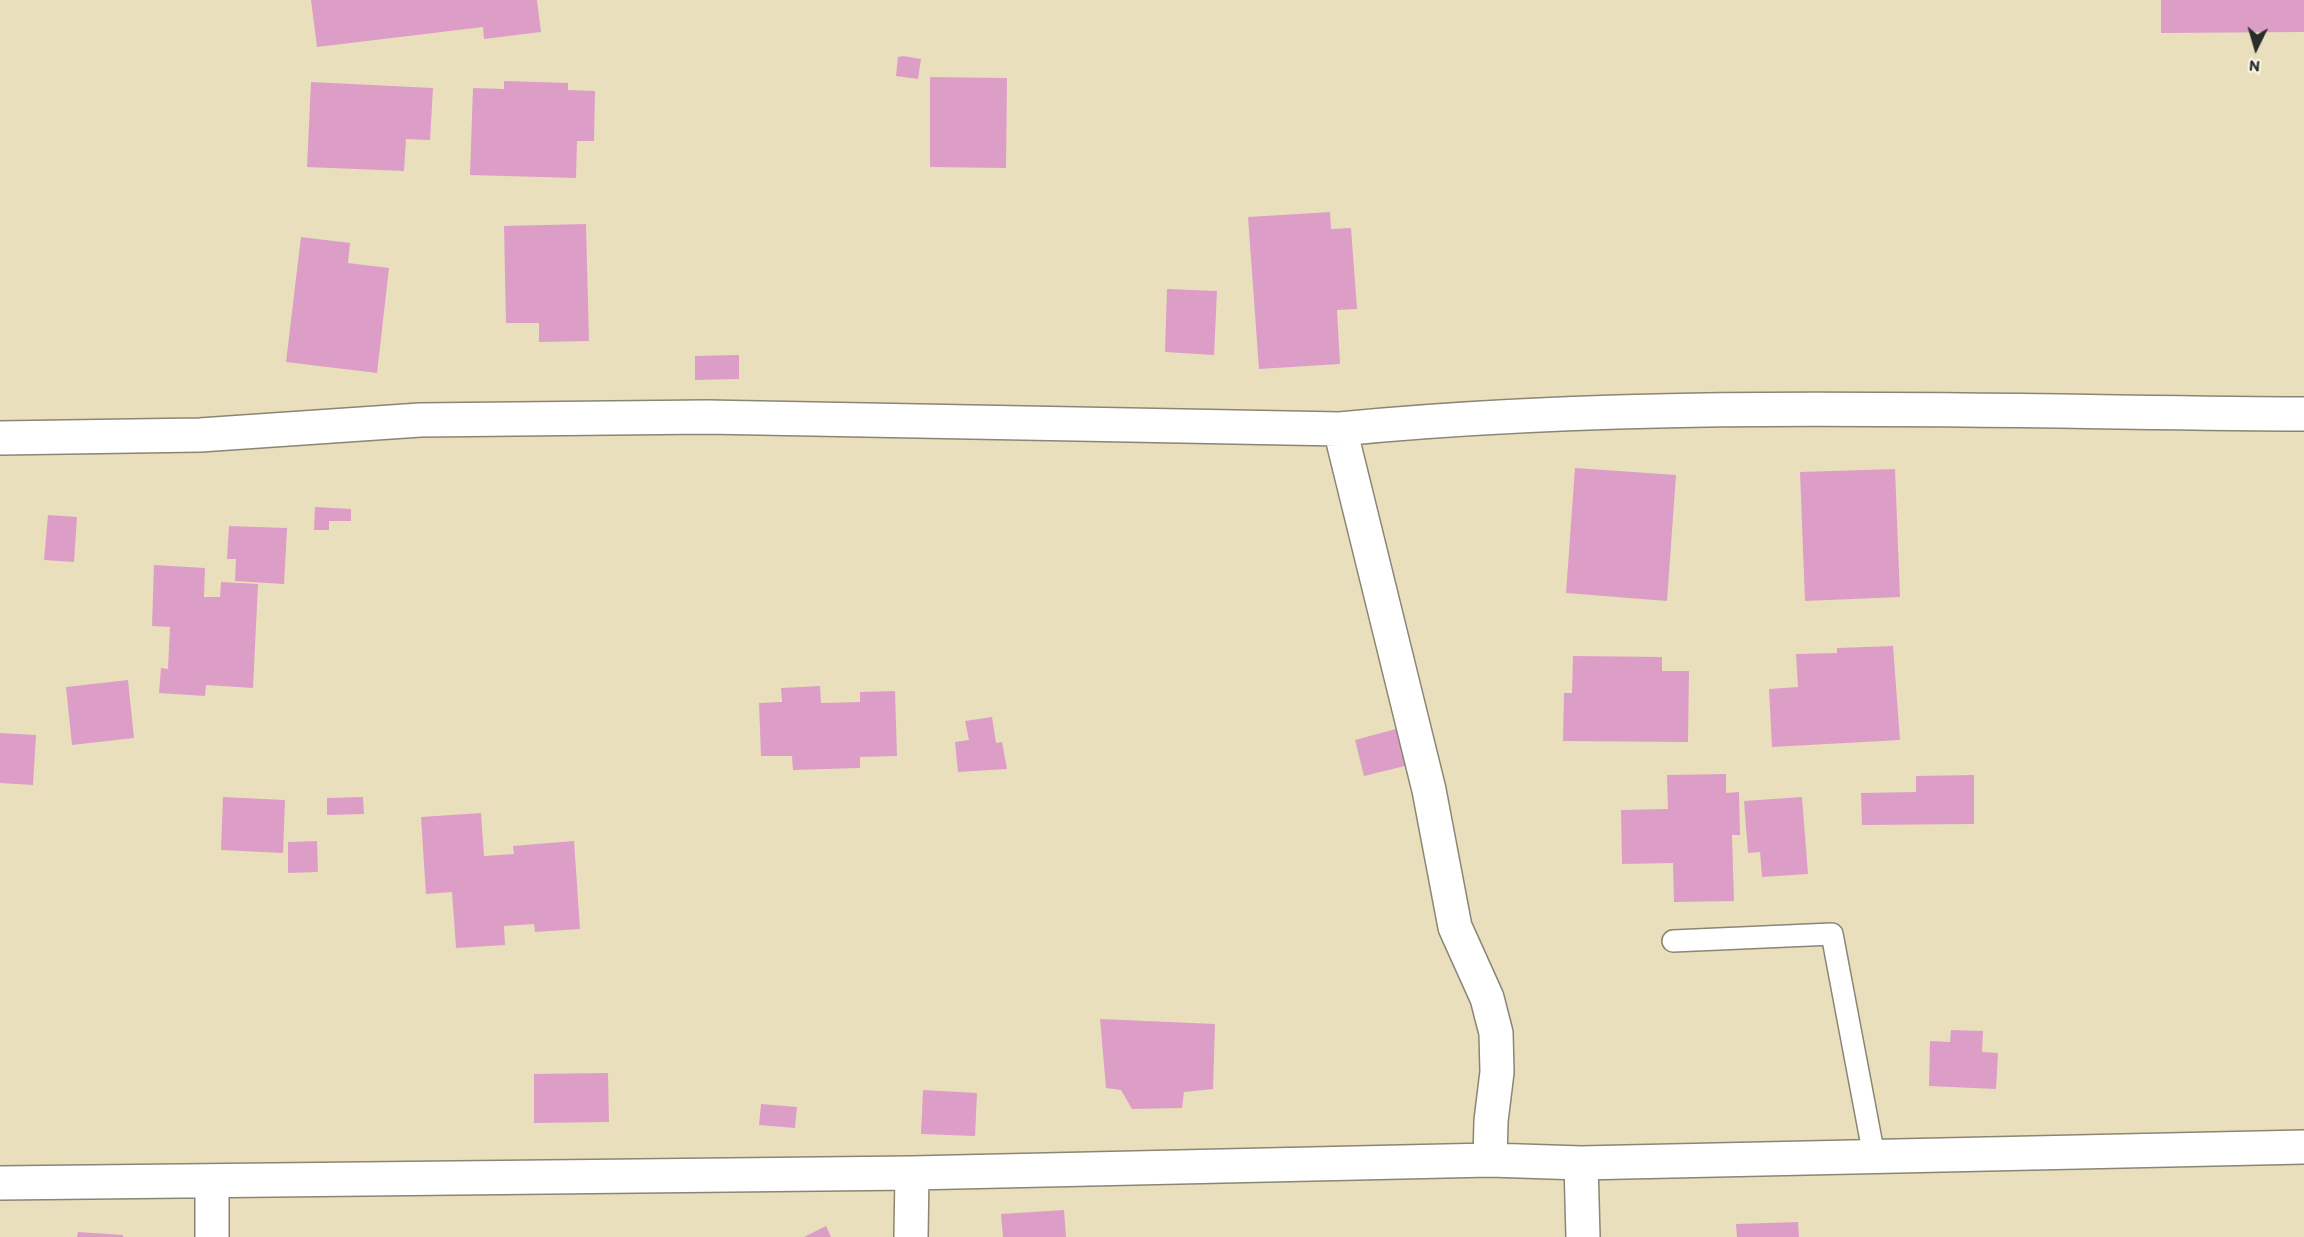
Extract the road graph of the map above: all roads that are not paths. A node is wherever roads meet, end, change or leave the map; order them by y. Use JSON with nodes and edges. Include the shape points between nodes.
{"nodes":[{"id":1,"x":2304,"y":414,"type":"edge"},
{"id":2,"x":1340,"y":429,"type":"junction"},
{"id":3,"x":0,"y":438,"type":"edge"},
{"id":4,"x":1673,"y":941,"type":"dead end"},
{"id":5,"x":2304,"y":1147,"type":"edge"},
{"id":6,"x":1874,"y":1156,"type":"junction"},
{"id":7,"x":1490,"y":1160,"type":"junction"},
{"id":8,"x":1581,"y":1163,"type":"junction"},
{"id":9,"x":912,"y":1173,"type":"junction"},
{"id":10,"x":212,"y":1182,"type":"junction"},
{"id":11,"x":0,"y":1183,"type":"edge"},
{"id":12,"x":212,"y":1237,"type":"edge"},
{"id":13,"x":911,"y":1237,"type":"edge"},
{"id":14,"x":1583,"y":1237,"type":"edge"}],
"edges":[{"from":1,"to":2,"type":"street","via":[[1653,410],[1437,420]]},
{"from":2,"to":3,"type":"street","via":[[707,417],[420,420],[200,435]]},
{"from":2,"to":7,"type":"street","via":[[1430,790],[1455,927],[1487,998],[1496,1033]]},
{"from":4,"to":6,"type":"lane","via":[[1832,934]]},
{"from":5,"to":6,"type":"street"},
{"from":6,"to":8,"type":"street"},
{"from":7,"to":8,"type":"street"},
{"from":7,"to":9,"type":"street"},
{"from":8,"to":14,"type":"street"},
{"from":9,"to":10,"type":"street"},
{"from":9,"to":13,"type":"street"},
{"from":10,"to":11,"type":"street"},
{"from":10,"to":12,"type":"street"}]}
